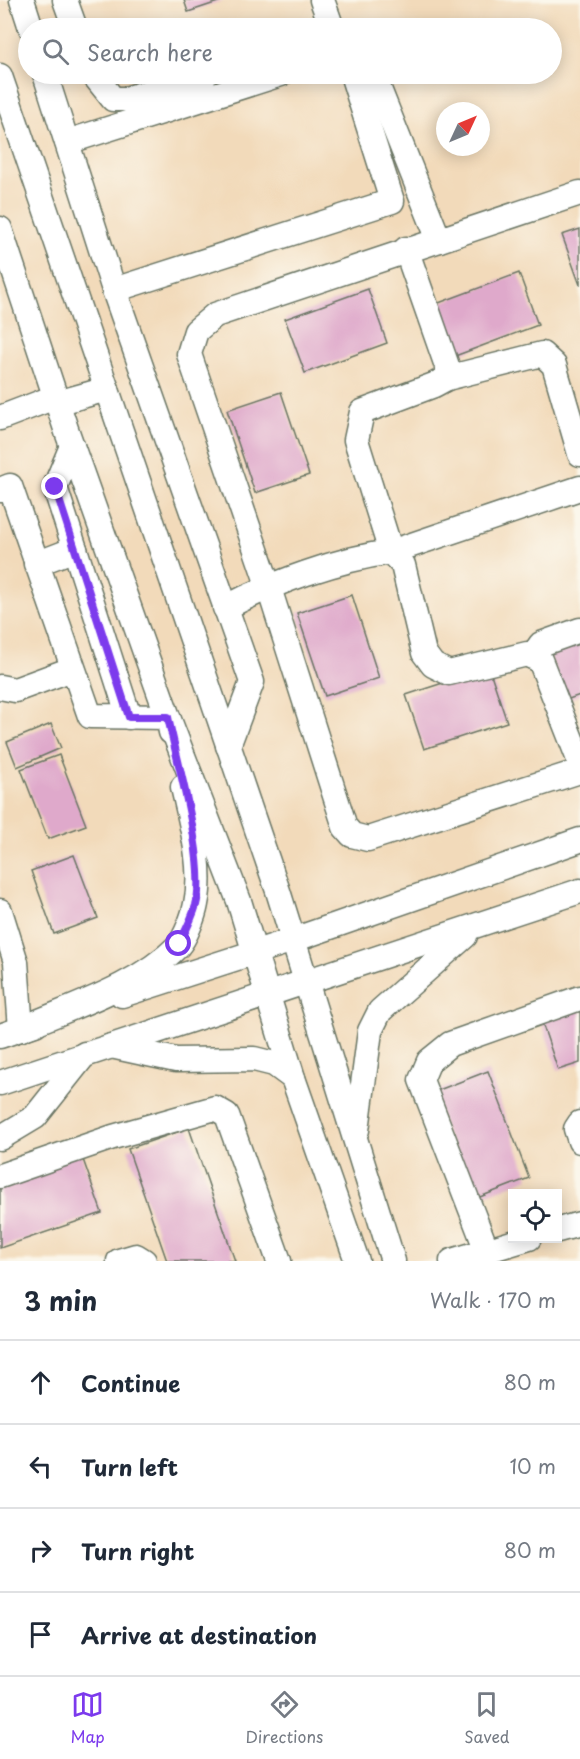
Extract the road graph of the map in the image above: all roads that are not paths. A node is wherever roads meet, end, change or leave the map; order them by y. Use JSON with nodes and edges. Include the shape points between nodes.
{"nodes":[{"id":1,"x":22,"y":0,"type":"edge"},
{"id":2,"x":65,"y":0,"type":"edge"},
{"id":3,"x":322,"y":0,"type":"edge"},
{"id":4,"x":28,"y":18,"type":"edge"},
{"id":5,"x":71,"y":18,"type":"edge"},
{"id":6,"x":328,"y":18,"type":"edge"},
{"id":7,"x":0,"y":75,"type":"edge"},
{"id":8,"x":48,"y":84,"type":"edge"},
{"id":9,"x":101,"y":84,"type":"edge"},
{"id":10,"x":174,"y":84,"type":"edge"},
{"id":11,"x":250,"y":84,"type":"edge"},
{"id":12,"x":355,"y":84,"type":"edge"},
{"id":13,"x":377,"y":84,"type":"edge"},
{"id":14,"x":67,"y":142,"type":"junction"},
{"id":15,"x":580,"y":193,"type":"edge"},
{"id":16,"x":0,"y":229,"type":"edge"},
{"id":17,"x":439,"y":240,"type":"junction"},
{"id":18,"x":406,"y":249,"type":"junction"},
{"id":19,"x":0,"y":285,"type":"edge"},
{"id":20,"x":114,"y":290,"type":"junction"},
{"id":21,"x":23,"y":298,"type":"junction"},
{"id":22,"x":447,"y":378,"type":"junction"},
{"id":23,"x":106,"y":388,"type":"junction"},
{"id":24,"x":56,"y":400,"type":"junction"},
{"id":25,"x":0,"y":418,"type":"edge"},
{"id":26,"x":72,"y":446,"type":"junction"},
{"id":27,"x":580,"y":454,"type":"edge"},
{"id":28,"x":580,"y":488,"type":"edge"},
{"id":29,"x":0,"y":490,"type":"edge"},
{"id":30,"x":75,"y":549,"type":"junction"},
{"id":31,"x":391,"y":552,"type":"junction"},
{"id":32,"x":36,"y":564,"type":"junction"},
{"id":33,"x":268,"y":585,"type":"junction"},
{"id":34,"x":225,"y":608,"type":"junction"},
{"id":35,"x":580,"y":630,"type":"edge"},
{"id":36,"x":532,"y":657,"type":"junction"},
{"id":37,"x":72,"y":669,"type":"junction"},
{"id":38,"x":0,"y":687,"type":"edge"},
{"id":39,"x":129,"y":717,"type":"junction"},
{"id":40,"x":168,"y":717,"type":"junction"},
{"id":41,"x":228,"y":746,"type":"junction"},
{"id":42,"x":580,"y":762,"type":"edge"},
{"id":43,"x":580,"y":771,"type":"edge"},
{"id":44,"x":580,"y":840,"type":"edge"},
{"id":45,"x":580,"y":891,"type":"edge"},
{"id":46,"x":0,"y":911,"type":"edge"},
{"id":47,"x":479,"y":925,"type":"junction"},
{"id":48,"x":293,"y":940,"type":"junction"},
{"id":49,"x":255,"y":951,"type":"junction"},
{"id":50,"x":304,"y":981,"type":"junction"},
{"id":51,"x":267,"y":994,"type":"junction"},
{"id":52,"x":580,"y":998,"type":"edge"},
{"id":53,"x":0,"y":1017,"type":"edge"},
{"id":54,"x":11,"y":1032,"type":"edge"},
{"id":55,"x":111,"y":1046,"type":"junction"},
{"id":56,"x":85,"y":1054,"type":"junction"},
{"id":57,"x":293,"y":1078,"type":"junction"},
{"id":58,"x":0,"y":1083,"type":"edge"},
{"id":59,"x":580,"y":1123,"type":"edge"},
{"id":60,"x":0,"y":1138,"type":"edge"},
{"id":61,"x":357,"y":1138,"type":"junction"},
{"id":62,"x":580,"y":1141,"type":"edge"},
{"id":63,"x":0,"y":1176,"type":"edge"},
{"id":64,"x":580,"y":1224,"type":"edge"},
{"id":65,"x":562,"y":1229,"type":"edge"},
{"id":66,"x":515,"y":1243,"type":"edge"},
{"id":67,"x":487,"y":1251,"type":"junction"},
{"id":68,"x":120,"y":1261,"type":"edge"},
{"id":69,"x":144,"y":1261,"type":"edge"},
{"id":70,"x":279,"y":1261,"type":"edge"},
{"id":71,"x":357,"y":1261,"type":"edge"},
{"id":72,"x":393,"y":1261,"type":"edge"},
{"id":73,"x":452,"y":1261,"type":"edge"}],
"edges":[{"from":1,"to":4,"type":"street"},
{"from":2,"to":5,"type":"street"},
{"from":3,"to":6,"type":"street"},
{"from":7,"to":23,"type":"street"},
{"from":8,"to":14,"type":"street"},
{"from":9,"to":10,"type":"street","via":[[113,99],[126,99]]},
{"from":11,"to":14,"type":"street"},
{"from":12,"to":20,"type":"street","via":[[392,201]]},
{"from":13,"to":17,"type":"street"},
{"from":14,"to":20,"type":"street"},
{"from":15,"to":17,"type":"street"},
{"from":16,"to":21,"type":"street"},
{"from":17,"to":18,"type":"street"},
{"from":18,"to":22,"type":"street","via":[[447,366]]},
{"from":18,"to":33,"type":"street","via":[[215,315],[196,331],[189,354]]},
{"from":19,"to":21,"type":"street"},
{"from":20,"to":34,"type":"street"},
{"from":21,"to":24,"type":"street"},
{"from":22,"to":27,"type":"street","via":[[542,354],[554,365]]},
{"from":22,"to":31,"type":"street","via":[[362,412],[356,440]]},
{"from":23,"to":24,"type":"street"},
{"from":23,"to":41,"type":"street"},
{"from":24,"to":25,"type":"street"},
{"from":24,"to":26,"type":"street"},
{"from":26,"to":30,"type":"street","via":[[55,487]]},
{"from":26,"to":40,"type":"street"},
{"from":28,"to":31,"type":"street"},
{"from":29,"to":32,"type":"street","via":[[10,486]]},
{"from":30,"to":32,"type":"street"},
{"from":30,"to":39,"type":"street"},
{"from":31,"to":33,"type":"street"},
{"from":31,"to":36,"type":"street","via":[[403,565],[424,653],[433,665],[449,673],[526,654]]},
{"from":32,"to":37,"type":"street"},
{"from":33,"to":34,"type":"street"},
{"from":33,"to":43,"type":"street","via":[[345,827],[352,835],[368,839]]},
{"from":34,"to":41,"type":"street","via":[[252,682]]},
{"from":35,"to":36,"type":"street","via":[[541,644]]},
{"from":36,"to":42,"type":"street","via":[[540,660],[549,677]]},
{"from":37,"to":38,"type":"street","via":[[15,690]]},
{"from":37,"to":39,"type":"street","via":[[90,716]]},
{"from":39,"to":40,"type":"street"},
{"from":40,"to":49,"type":"street"},
{"from":40,"to":54,"type":"street","via":[[198,873],[196,904],[179,944],[147,969],[111,989]]},
{"from":41,"to":48,"type":"street"},
{"from":44,"to":48,"type":"street"},
{"from":45,"to":47,"type":"street"},
{"from":46,"to":54,"type":"street","via":[[16,962]]},
{"from":47,"to":50,"type":"street"},
{"from":47,"to":61,"type":"street","via":[[380,1011],[370,1031]]},
{"from":48,"to":49,"type":"street"},
{"from":48,"to":50,"type":"street"},
{"from":49,"to":51,"type":"street"},
{"from":49,"to":54,"type":"street"},
{"from":50,"to":51,"type":"street"},
{"from":50,"to":61,"type":"street"},
{"from":51,"to":55,"type":"street"},
{"from":51,"to":57,"type":"street"},
{"from":52,"to":67,"type":"street","via":[[450,1044],[429,1061],[421,1080]]},
{"from":53,"to":54,"type":"street"},
{"from":55,"to":56,"type":"street"},
{"from":55,"to":57,"type":"street","via":[[176,1060],[254,1059],[274,1064]]},
{"from":56,"to":58,"type":"street"},
{"from":56,"to":60,"type":"street","via":[[36,1117]]},
{"from":57,"to":71,"type":"street"},
{"from":59,"to":62,"type":"street","via":[[576,1129]]},
{"from":61,"to":72,"type":"street"},
{"from":63,"to":70,"type":"street","via":[[113,1137],[215,1108],[227,1115]]},
{"from":64,"to":65,"type":"street"},
{"from":66,"to":67,"type":"street"},
{"from":67,"to":73,"type":"street"},
{"from":68,"to":69,"type":"street","via":[[136,1256]]}]}
